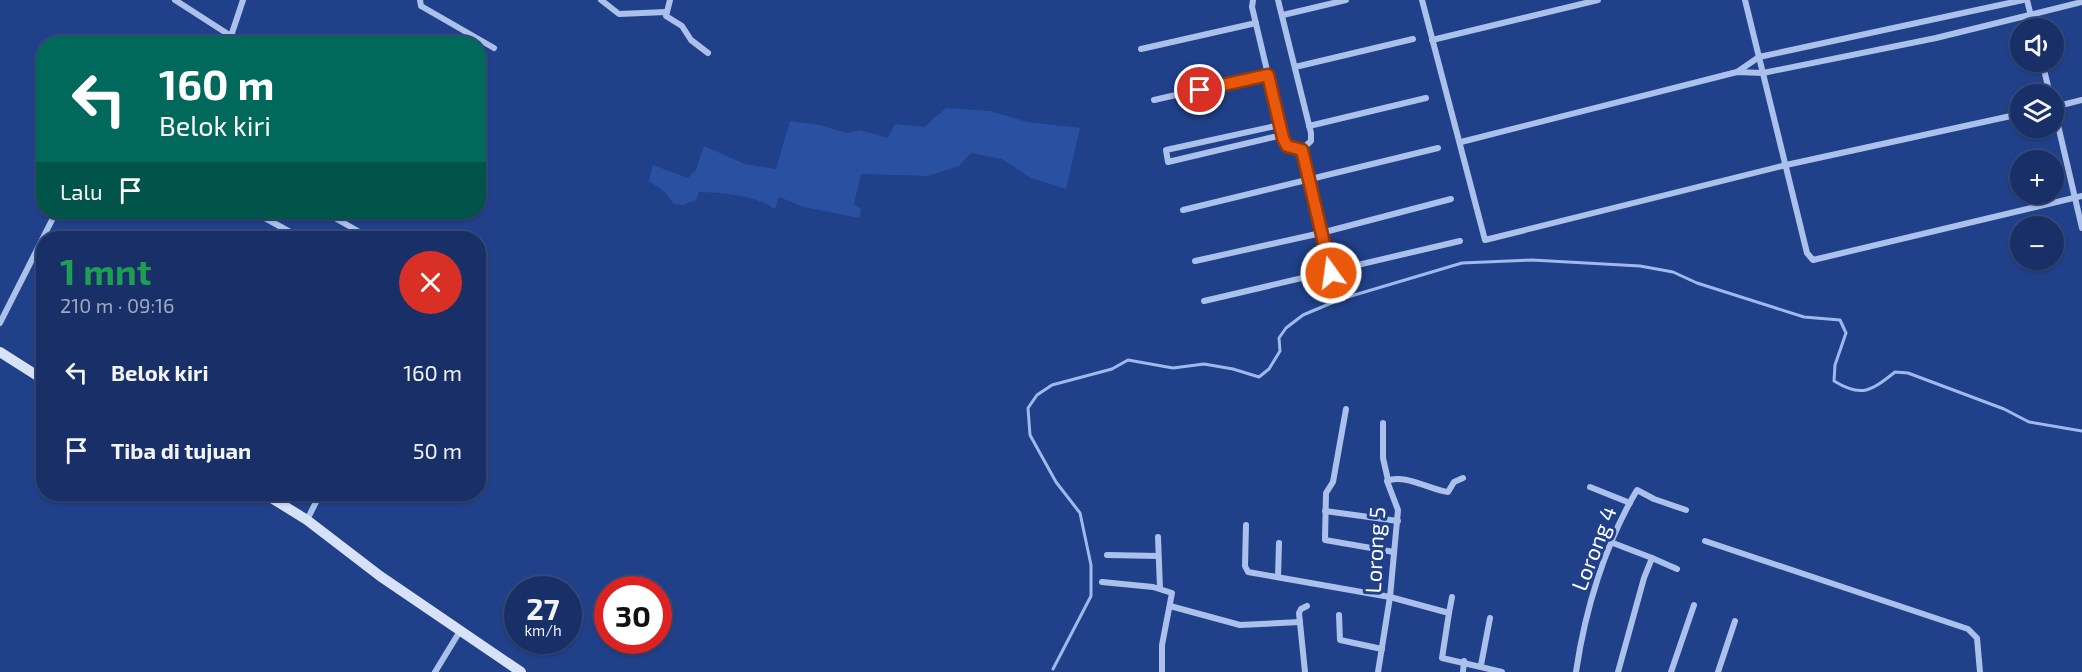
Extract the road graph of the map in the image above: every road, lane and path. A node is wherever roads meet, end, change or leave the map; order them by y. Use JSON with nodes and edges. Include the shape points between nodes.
{"nodes":[{"id":1,"x":175,"y":0,"type":"edge"},
{"id":2,"x":243,"y":0,"type":"edge"},
{"id":3,"x":420,"y":0,"type":"edge"},
{"id":4,"x":601,"y":0,"type":"edge"},
{"id":5,"x":670,"y":0,"type":"edge"},
{"id":6,"x":1253,"y":0,"type":"edge"},
{"id":7,"x":1278,"y":0,"type":"edge"},
{"id":8,"x":1346,"y":0,"type":"edge"},
{"id":9,"x":1422,"y":0,"type":"edge"},
{"id":10,"x":1598,"y":0,"type":"edge"},
{"id":11,"x":1745,"y":0,"type":"edge"},
{"id":12,"x":2023,"y":0,"type":"edge"},
{"id":13,"x":2027,"y":0,"type":"edge"},
{"id":14,"x":2082,"y":2,"type":"edge"},
{"id":15,"x":666,"y":12,"type":"junction"},
{"id":16,"x":1282,"y":15,"type":"junction"},
{"id":17,"x":2031,"y":16,"type":"junction"},
{"id":18,"x":1256,"y":23,"type":"junction"},
{"id":19,"x":231,"y":36,"type":"joint"},
{"id":20,"x":473,"y":36,"type":"edge"},
{"id":21,"x":1413,"y":39,"type":"dead end"},
{"id":22,"x":1432,"y":40,"type":"junction"},
{"id":23,"x":486,"y":43,"type":"edge"},
{"id":24,"x":494,"y":48,"type":"dead end"},
{"id":25,"x":1141,"y":49,"type":"dead end"},
{"id":26,"x":708,"y":53,"type":"dead end"},
{"id":27,"x":1759,"y":57,"type":"junction"},
{"id":28,"x":1295,"y":67,"type":"junction"},
{"id":29,"x":1737,"y":72,"type":"junction"},
{"id":30,"x":1762,"y":73,"type":"junction"},
{"id":31,"x":1268,"y":75,"type":"junction"},
{"id":32,"x":1426,"y":98,"type":"dead end"},
{"id":33,"x":1154,"y":100,"type":"dead end"},
{"id":34,"x":2082,"y":100,"type":"edge"},
{"id":35,"x":2064,"y":105,"type":"edge"},
{"id":36,"x":2010,"y":116,"type":"edge"},
{"id":37,"x":1280,"y":125,"type":"junction"},
{"id":38,"x":1309,"y":126,"type":"junction"},
{"id":39,"x":1282,"y":135,"type":"junction"},
{"id":40,"x":2062,"y":138,"type":"edge"},
{"id":41,"x":1461,"y":142,"type":"junction"},
{"id":42,"x":1438,"y":148,"type":"dead end"},
{"id":43,"x":1302,"y":150,"type":"junction"},
{"id":44,"x":1786,"y":165,"type":"junction"},
{"id":45,"x":1308,"y":180,"type":"junction"},
{"id":46,"x":2078,"y":197,"type":"edge"},
{"id":47,"x":1451,"y":199,"type":"dead end"},
{"id":48,"x":1183,"y":210,"type":"dead end"},
{"id":49,"x":272,"y":219,"type":"edge"},
{"id":50,"x":337,"y":219,"type":"edge"},
{"id":51,"x":2082,"y":228,"type":"edge"},
{"id":52,"x":290,"y":231,"type":"edge"},
{"id":53,"x":358,"y":231,"type":"edge"},
{"id":54,"x":1321,"y":233,"type":"junction"},
{"id":55,"x":1460,"y":241,"type":"dead end"},
{"id":56,"x":36,"y":252,"type":"edge"},
{"id":57,"x":1195,"y":261,"type":"dead end"},
{"id":58,"x":1331,"y":273,"type":"junction"},
{"id":59,"x":1204,"y":301,"type":"dead end"},
{"id":60,"x":0,"y":323,"type":"edge"},
{"id":61,"x":0,"y":352,"type":"edge"},
{"id":62,"x":36,"y":375,"type":"edge"},
{"id":63,"x":1346,"y":409,"type":"dead end"},
{"id":64,"x":1383,"y":423,"type":"dead end"},
{"id":65,"x":1463,"y":478,"type":"dead end"},
{"id":66,"x":1388,"y":480,"type":"junction"},
{"id":67,"x":1630,"y":486,"type":"dead end"},
{"id":68,"x":1590,"y":487,"type":"dead end"},
{"id":69,"x":1637,"y":490,"type":"junction"},
{"id":70,"x":276,"y":501,"type":"edge"},
{"id":71,"x":316,"y":501,"type":"edge"},
{"id":72,"x":1630,"y":503,"type":"junction"},
{"id":73,"x":1686,"y":510,"type":"dead end"},
{"id":74,"x":1325,"y":511,"type":"junction"},
{"id":75,"x":307,"y":520,"type":"junction"},
{"id":76,"x":1398,"y":521,"type":"junction"},
{"id":77,"x":1246,"y":525,"type":"dead end"},
{"id":78,"x":1158,"y":537,"type":"dead end"},
{"id":79,"x":1705,"y":541,"type":"dead end"},
{"id":80,"x":1279,"y":543,"type":"dead end"},
{"id":81,"x":1613,"y":543,"type":"junction"},
{"id":82,"x":1394,"y":552,"type":"junction"},
{"id":83,"x":1107,"y":555,"type":"dead end"},
{"id":84,"x":1158,"y":556,"type":"junction"},
{"id":85,"x":1652,"y":558,"type":"junction"},
{"id":86,"x":1677,"y":569,"type":"dead end"},
{"id":87,"x":1278,"y":577,"type":"junction"},
{"id":88,"x":1102,"y":582,"type":"dead end"},
{"id":89,"x":1160,"y":588,"type":"junction"},
{"id":90,"x":1390,"y":597,"type":"junction"},
{"id":91,"x":1452,"y":597,"type":"dead end"},
{"id":92,"x":1694,"y":605,"type":"dead end"},
{"id":93,"x":1170,"y":606,"type":"junction"},
{"id":94,"x":1307,"y":606,"type":"dead end"},
{"id":95,"x":1449,"y":613,"type":"junction"},
{"id":96,"x":1339,"y":615,"type":"dead end"},
{"id":97,"x":1490,"y":618,"type":"dead end"},
{"id":98,"x":1735,"y":621,"type":"dead end"},
{"id":99,"x":1300,"y":622,"type":"junction"},
{"id":100,"x":460,"y":631,"type":"junction"},
{"id":101,"x":1382,"y":649,"type":"junction"},
{"id":102,"x":1464,"y":662,"type":"junction"},
{"id":103,"x":1481,"y":665,"type":"junction"},
{"id":104,"x":435,"y":672,"type":"edge"},
{"id":105,"x":521,"y":672,"type":"edge"},
{"id":106,"x":1162,"y":672,"type":"edge"},
{"id":107,"x":1305,"y":672,"type":"edge"},
{"id":108,"x":1378,"y":672,"type":"edge"},
{"id":109,"x":1463,"y":672,"type":"edge"},
{"id":110,"x":1502,"y":672,"type":"edge"},
{"id":111,"x":1576,"y":672,"type":"edge"},
{"id":112,"x":1618,"y":672,"type":"edge"},
{"id":113,"x":1671,"y":672,"type":"edge"},
{"id":114,"x":1718,"y":672,"type":"edge"},
{"id":115,"x":1980,"y":672,"type":"edge"}],
"edges":[{"from":1,"to":19,"type":"street"},
{"from":2,"to":19,"type":"street"},
{"from":3,"to":20,"type":"street","via":[[422,6]]},
{"from":4,"to":15,"type":"street","via":[[618,14]]},
{"from":5,"to":15,"type":"street"},
{"from":6,"to":18,"type":"street"},
{"from":7,"to":16,"type":"street"},
{"from":8,"to":16,"type":"street"},
{"from":9,"to":22,"type":"street"},
{"from":10,"to":22,"type":"street"},
{"from":11,"to":27,"type":"street"},
{"from":12,"to":27,"type":"street"},
{"from":13,"to":17,"type":"street"},
{"from":14,"to":17,"type":"street"},
{"from":15,"to":26,"type":"street","via":[[690,40]]},
{"from":16,"to":28,"type":"street"},
{"from":17,"to":30,"type":"street"},
{"from":18,"to":25,"type":"street"},
{"from":18,"to":31,"type":"street"},
{"from":21,"to":28,"type":"street"},
{"from":22,"to":41,"type":"street"},
{"from":23,"to":24,"type":"street"},
{"from":27,"to":29,"type":"street"},
{"from":27,"to":30,"type":"street"},
{"from":28,"to":38,"type":"street"},
{"from":29,"to":30,"type":"street"},
{"from":29,"to":41,"type":"street"},
{"from":30,"to":44,"type":"street"},
{"from":31,"to":33,"type":"street"},
{"from":31,"to":37,"type":"street"},
{"from":32,"to":38,"type":"street"},
{"from":34,"to":35,"type":"street"},
{"from":36,"to":44,"type":"street"},
{"from":37,"to":39,"type":"street"},
{"from":37,"to":39,"type":"street","via":[[1166,150],[1168,162]]},
{"from":38,"to":43,"type":"street","via":[[1311,141]]},
{"from":39,"to":43,"type":"street","via":[[1287,146]]},
{"from":40,"to":46,"type":"street"},
{"from":41,"to":44,"type":"street","via":[[1485,240]]},
{"from":42,"to":45,"type":"street"},
{"from":43,"to":45,"type":"street"},
{"from":44,"to":46,"type":"street","via":[[1807,253],[1813,260]]},
{"from":45,"to":48,"type":"street"},
{"from":45,"to":54,"type":"street"},
{"from":46,"to":51,"type":"street"},
{"from":47,"to":54,"type":"street"},
{"from":49,"to":52,"type":"street"},
{"from":50,"to":53,"type":"street"},
{"from":54,"to":57,"type":"street"},
{"from":54,"to":58,"type":"street"},
{"from":55,"to":58,"type":"street"},
{"from":56,"to":60,"type":"street"},
{"from":58,"to":59,"type":"street"},
{"from":61,"to":62,"type":"main road"},
{"from":63,"to":74,"type":"street"},
{"from":64,"to":66,"type":"street","via":[[1383,458]]},
{"from":65,"to":66,"type":"street","name":"Lorong 5","via":[[1446,492]]},
{"from":66,"to":76,"type":"street","name":"Lorong 5","via":[[1398,504]]},
{"from":67,"to":69,"type":"street"},
{"from":68,"to":72,"type":"street"},
{"from":69,"to":72,"type":"street","name":"Lorong 4"},
{"from":69,"to":73,"type":"street","name":"Lorong 4"},
{"from":70,"to":75,"type":"main road"},
{"from":71,"to":75,"type":"street"},
{"from":72,"to":81,"type":"street","name":"Lorong 4"},
{"from":74,"to":76,"type":"street"},
{"from":74,"to":82,"type":"street","via":[[1326,540]]},
{"from":75,"to":100,"type":"main road"},
{"from":76,"to":82,"type":"street","name":"Lorong 5"},
{"from":77,"to":87,"type":"street","via":[[1246,570]]},
{"from":78,"to":84,"type":"street"},
{"from":79,"to":115,"type":"street","via":[[1968,629],[1977,638]]},
{"from":80,"to":87,"type":"street"},
{"from":81,"to":85,"type":"street"},
{"from":81,"to":111,"type":"street","name":"Lorong 4","via":[[1581,634]]},
{"from":82,"to":90,"type":"street","name":"Lorong 5"},
{"from":83,"to":84,"type":"street"},
{"from":84,"to":89,"type":"street"},
{"from":85,"to":86,"type":"street"},
{"from":85,"to":112,"type":"street"},
{"from":87,"to":90,"type":"street"},
{"from":88,"to":89,"type":"street"},
{"from":89,"to":93,"type":"street","via":[[1173,595]]},
{"from":90,"to":95,"type":"street"},
{"from":90,"to":101,"type":"street","name":"Lorong 5"},
{"from":91,"to":95,"type":"street"},
{"from":92,"to":113,"type":"street"},
{"from":93,"to":99,"type":"street","via":[[1240,625]]},
{"from":93,"to":106,"type":"street","via":[[1162,645]]},
{"from":94,"to":99,"type":"street","via":[[1299,611]]},
{"from":95,"to":102,"type":"street","via":[[1442,658]]},
{"from":96,"to":101,"type":"street","via":[[1340,640]]},
{"from":97,"to":103,"type":"street"},
{"from":98,"to":114,"type":"street"},
{"from":99,"to":107,"type":"street"},
{"from":100,"to":104,"type":"street"},
{"from":100,"to":105,"type":"main road"},
{"from":101,"to":108,"type":"street","name":"Lorong 5"},
{"from":102,"to":103,"type":"street"},
{"from":102,"to":109,"type":"street"},
{"from":103,"to":110,"type":"street"}]}
